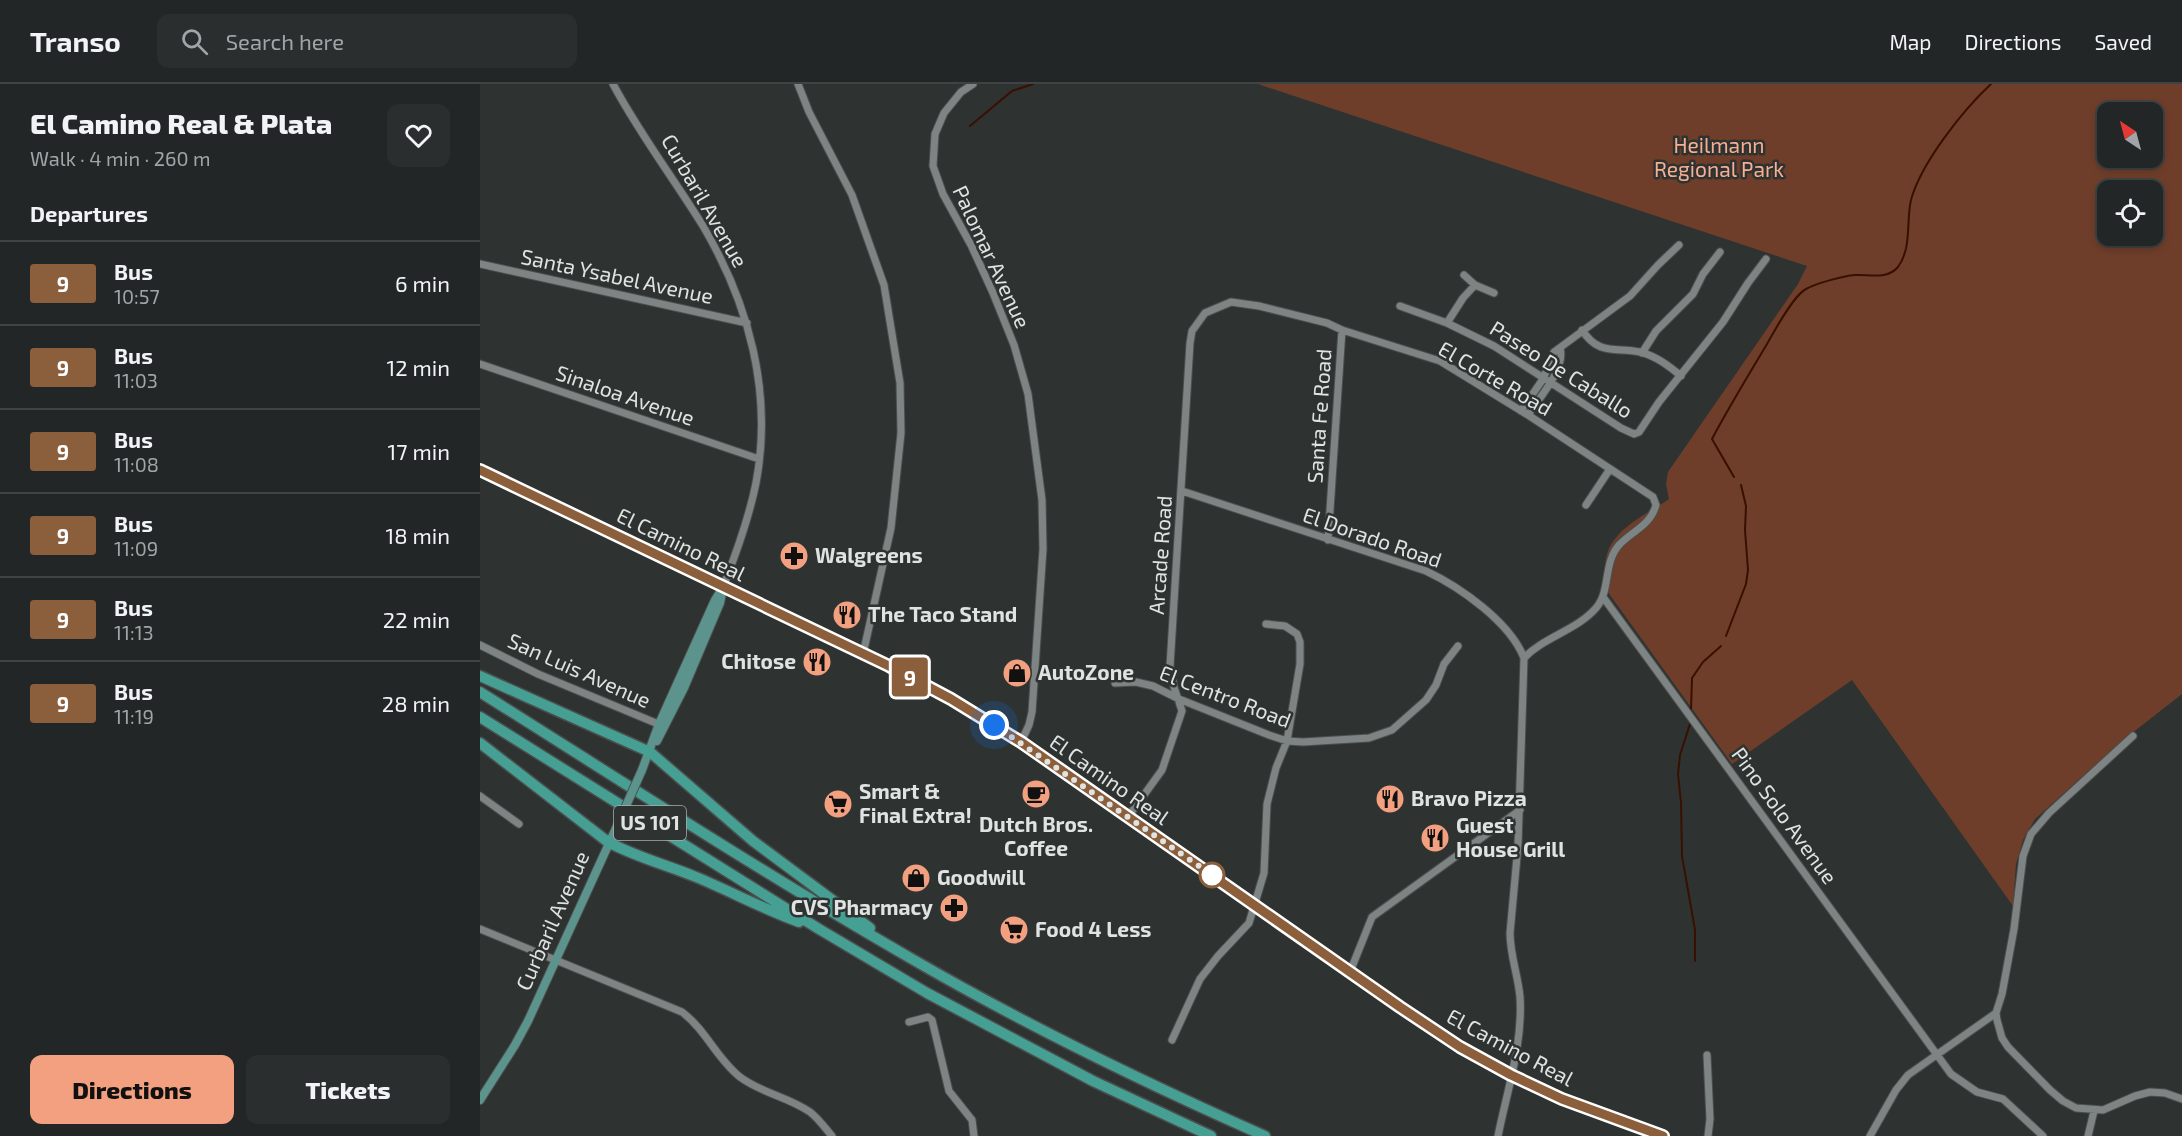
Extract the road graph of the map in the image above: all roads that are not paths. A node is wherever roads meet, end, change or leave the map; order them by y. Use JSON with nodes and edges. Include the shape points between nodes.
{"nodes":[{"id":1,"x":613,"y":84,"type":"edge"},
{"id":2,"x":798,"y":84,"type":"edge"},
{"id":3,"x":973,"y":84,"type":"edge"},
{"id":4,"x":1679,"y":245,"type":"dead end"},
{"id":5,"x":1720,"y":252,"type":"dead end"},
{"id":6,"x":1766,"y":259,"type":"dead end"},
{"id":7,"x":480,"y":264,"type":"edge"},
{"id":8,"x":1464,"y":275,"type":"dead end"},
{"id":9,"x":1475,"y":285,"type":"junction"},
{"id":10,"x":1494,"y":292,"type":"dead end"},
{"id":11,"x":1231,"y":302,"type":"joint"},
{"id":12,"x":1400,"y":306,"type":"dead end"},
{"id":13,"x":747,"y":323,"type":"junction"},
{"id":14,"x":1447,"y":323,"type":"junction"},
{"id":15,"x":1342,"y":330,"type":"junction"},
{"id":16,"x":1582,"y":330,"type":"junction"},
{"id":17,"x":1560,"y":348,"type":"junction"},
{"id":18,"x":1642,"y":352,"type":"junction"},
{"id":19,"x":480,"y":364,"type":"edge"},
{"id":20,"x":1681,"y":376,"type":"junction"},
{"id":21,"x":1543,"y":378,"type":"junction"},
{"id":22,"x":1550,"y":383,"type":"junction"},
{"id":23,"x":1533,"y":394,"type":"junction"},
{"id":24,"x":1540,"y":399,"type":"junction"},
{"id":25,"x":1524,"y":413,"type":"junction"},
{"id":26,"x":759,"y":459,"type":"junction"},
{"id":27,"x":1610,"y":469,"type":"junction"},
{"id":28,"x":480,"y":470,"type":"edge"},
{"id":29,"x":1182,"y":491,"type":"junction"},
{"id":30,"x":1586,"y":505,"type":"dead end"},
{"id":31,"x":1328,"y":540,"type":"junction"},
{"id":32,"x":723,"y":587,"type":"junction"},
{"id":33,"x":1603,"y":597,"type":"junction"},
{"id":34,"x":1266,"y":624,"type":"dead end"},
{"id":35,"x":480,"y":645,"type":"edge"},
{"id":36,"x":1458,"y":646,"type":"dead end"},
{"id":37,"x":863,"y":654,"type":"junction"},
{"id":38,"x":1524,"y":658,"type":"junction"},
{"id":39,"x":480,"y":676,"type":"edge"},
{"id":40,"x":1116,"y":683,"type":"dead end"},
{"id":41,"x":480,"y":692,"type":"edge"},
{"id":42,"x":1179,"y":699,"type":"junction"},
{"id":43,"x":480,"y":717,"type":"edge"},
{"id":44,"x":662,"y":726,"type":"junction"},
{"id":45,"x":2133,"y":736,"type":"dead end"},
{"id":46,"x":1287,"y":741,"type":"junction"},
{"id":47,"x":1021,"y":742,"type":"junction"},
{"id":48,"x":480,"y":743,"type":"edge"},
{"id":49,"x":650,"y":752,"type":"junction"},
{"id":50,"x":480,"y":796,"type":"edge"},
{"id":51,"x":1520,"y":810,"type":"junction"},
{"id":52,"x":1128,"y":817,"type":"junction"},
{"id":53,"x":519,"y":824,"type":"dead end"},
{"id":54,"x":609,"y":842,"type":"junction"},
{"id":55,"x":1255,"y":906,"type":"junction"},
{"id":56,"x":480,"y":929,"type":"edge"},
{"id":57,"x":819,"y":929,"type":"junction"},
{"id":58,"x":914,"y":960,"type":"junction"},
{"id":59,"x":555,"y":961,"type":"junction"},
{"id":60,"x":1350,"y":972,"type":"junction"},
{"id":61,"x":1996,"y":1013,"type":"junction"},
{"id":62,"x":909,"y":1022,"type":"dead end"},
{"id":63,"x":1172,"y":1040,"type":"dead end"},
{"id":64,"x":1937,"y":1053,"type":"junction"},
{"id":65,"x":1707,"y":1055,"type":"dead end"},
{"id":66,"x":1511,"y":1075,"type":"junction"},
{"id":67,"x":2182,"y":1098,"type":"edge"},
{"id":68,"x":480,"y":1100,"type":"edge"},
{"id":69,"x":2094,"y":1111,"type":"junction"},
{"id":70,"x":832,"y":1136,"type":"edge"},
{"id":71,"x":974,"y":1136,"type":"edge"},
{"id":72,"x":1211,"y":1136,"type":"edge"},
{"id":73,"x":1265,"y":1136,"type":"edge"},
{"id":74,"x":1498,"y":1136,"type":"edge"},
{"id":75,"x":1663,"y":1136,"type":"edge"},
{"id":76,"x":1708,"y":1136,"type":"edge"},
{"id":77,"x":1870,"y":1136,"type":"edge"},
{"id":78,"x":2043,"y":1136,"type":"edge"},
{"id":79,"x":2088,"y":1136,"type":"edge"}],
"edges":[{"from":1,"to":13,"type":"street","name":"Curbaril Avenue","via":[[713,245]]},
{"from":2,"to":37,"type":"street","via":[[852,195],[877,263],[900,383],[901,433],[891,528]]},
{"from":3,"to":47,"type":"street","name":"Palomar Avenue","via":[[944,113],[935,134],[933,166],[1014,345],[1028,394],[1042,500],[1043,549],[1032,712]]},
{"from":4,"to":16,"type":"street","via":[[1630,296]]},
{"from":5,"to":18,"type":"street","via":[[1693,294],[1656,331]]},
{"from":6,"to":20,"type":"street","name":"Paseo De Caballo"},
{"from":7,"to":13,"type":"street","name":"Santa Ysabel Avenue"},
{"from":8,"to":9,"type":"street"},
{"from":9,"to":10,"type":"street"},
{"from":9,"to":14,"type":"street"},
{"from":11,"to":15,"type":"street","name":"El Corte Road","via":[[1288,312]]},
{"from":11,"to":29,"type":"street","name":"Arcade Road","via":[[1205,313],[1192,331]]},
{"from":12,"to":14,"type":"street","name":"Paseo De Caballo"},
{"from":13,"to":26,"type":"street","name":"Curbaril Avenue","via":[[759,382]]},
{"from":14,"to":21,"type":"street","name":"Paseo De Caballo","via":[[1494,346]]},
{"from":15,"to":25,"type":"street","name":"El Corte Road","via":[[1440,361]]},
{"from":15,"to":31,"type":"street","name":"Santa Fe Road"},
{"from":16,"to":17,"type":"street"},
{"from":16,"to":18,"type":"street","via":[[1602,348]]},
{"from":17,"to":21,"type":"street","via":[[1554,352]]},
{"from":17,"to":22,"type":"street","via":[[1562,354]]},
{"from":18,"to":20,"type":"street"},
{"from":19,"to":26,"type":"street","name":"Sinaloa Avenue"},
{"from":20,"to":22,"type":"street","name":"Paseo De Caballo","via":[[1634,434]]},
{"from":21,"to":22,"type":"street","name":"Paseo De Caballo"},
{"from":21,"to":23,"type":"street"},
{"from":22,"to":24,"type":"street"},
{"from":23,"to":24,"type":"street"},
{"from":23,"to":25,"type":"street"},
{"from":24,"to":25,"type":"street"},
{"from":25,"to":27,"type":"street","name":"El Corte Road"},
{"from":26,"to":32,"type":"street","name":"Curbaril Avenue","via":[[753,494]]},
{"from":27,"to":30,"type":"street"},
{"from":27,"to":33,"type":"street","name":"El Corte Road","via":[[1656,502],[1651,519],[1613,553]]},
{"from":28,"to":32,"type":"main road","name":"El Camino Real"},
{"from":29,"to":31,"type":"street","name":"El Dorado Road"},
{"from":29,"to":42,"type":"street","name":"Arcade Road","via":[[1170,666]]},
{"from":31,"to":38,"type":"street","name":"El Dorado Road","via":[[1438,576],[1503,626]]},
{"from":32,"to":37,"type":"main road","name":"El Camino Real"},
{"from":32,"to":44,"type":"main road","name":"Curbaril Avenue","via":[[720,603]]},
{"from":33,"to":38,"type":"street","via":[[1589,615]]},
{"from":33,"to":64,"type":"street","name":"Pino Solo Avenue"},
{"from":34,"to":46,"type":"street","via":[[1293,630],[1300,642],[1299,675]]},
{"from":35,"to":44,"type":"street","name":"San Luis Avenue"},
{"from":36,"to":46,"type":"street","name":"El Centro Road","via":[[1426,699],[1384,734]]},
{"from":37,"to":47,"type":"main road","name":"El Camino Real","via":[[951,699]]},
{"from":38,"to":51,"type":"street"},
{"from":39,"to":49,"type":"highway"},
{"from":40,"to":42,"type":"street","name":"El Centro Road","via":[[1152,686]]},
{"from":41,"to":58,"type":"highway","number":"US 101"},
{"from":42,"to":46,"type":"street","name":"El Centro Road"},
{"from":42,"to":52,"type":"street","name":"Arcade Road","via":[[1182,711],[1162,770]]},
{"from":43,"to":57,"type":"highway","number":"US 101"},
{"from":44,"to":49,"type":"main road","name":"Curbaril Avenue"},
{"from":45,"to":61,"type":"street","via":[[2031,834],[2023,856],[2010,950]]},
{"from":46,"to":55,"type":"street","via":[[1271,784],[1264,873]]},
{"from":47,"to":52,"type":"main road","name":"El Camino Real"},
{"from":48,"to":54,"type":"highway"},
{"from":49,"to":54,"type":"main road","name":"Curbaril Avenue","bridge":true},
{"from":49,"to":58,"type":"highway","via":[[753,841]]},
{"from":50,"to":53,"type":"street"},
{"from":51,"to":60,"type":"street","via":[[1372,917]]},
{"from":51,"to":66,"type":"street","via":[[1510,939],[1520,1015]]},
{"from":52,"to":55,"type":"main road","name":"El Camino Real"},
{"from":54,"to":57,"type":"highway"},
{"from":54,"to":59,"type":"main road","name":"Curbaril Avenue"},
{"from":55,"to":60,"type":"main road","name":"El Camino Real"},
{"from":55,"to":63,"type":"street","via":[[1244,930],[1200,979]]},
{"from":56,"to":59,"type":"street"},
{"from":57,"to":72,"type":"highway","number":"US 101","via":[[1024,1046]]},
{"from":58,"to":73,"type":"highway","number":"US 101","via":[[1106,1063]]},
{"from":59,"to":68,"type":"main road","name":"Curbaril Avenue","via":[[515,1046]]},
{"from":59,"to":70,"type":"street","via":[[682,1012],[738,1075],[812,1113]]},
{"from":60,"to":66,"type":"main road","name":"El Camino Real","via":[[1440,1034]]},
{"from":61,"to":64,"type":"street"},
{"from":61,"to":69,"type":"street","via":[[2005,1043],[2050,1090],[2069,1105]]},
{"from":62,"to":71,"type":"street","via":[[928,1017],[932,1020],[949,1090],[972,1120]]},
{"from":64,"to":77,"type":"street","via":[[1908,1075]]},
{"from":64,"to":78,"type":"street","name":"Pino Solo Avenue","via":[[1951,1074],[1977,1092],[2003,1099]]},
{"from":65,"to":76,"type":"street"},
{"from":66,"to":74,"type":"street"},
{"from":66,"to":75,"type":"main road","name":"El Camino Real","via":[[1580,1107]]},
{"from":67,"to":69,"type":"street","via":[[2150,1092]]},
{"from":69,"to":79,"type":"street"}]}
